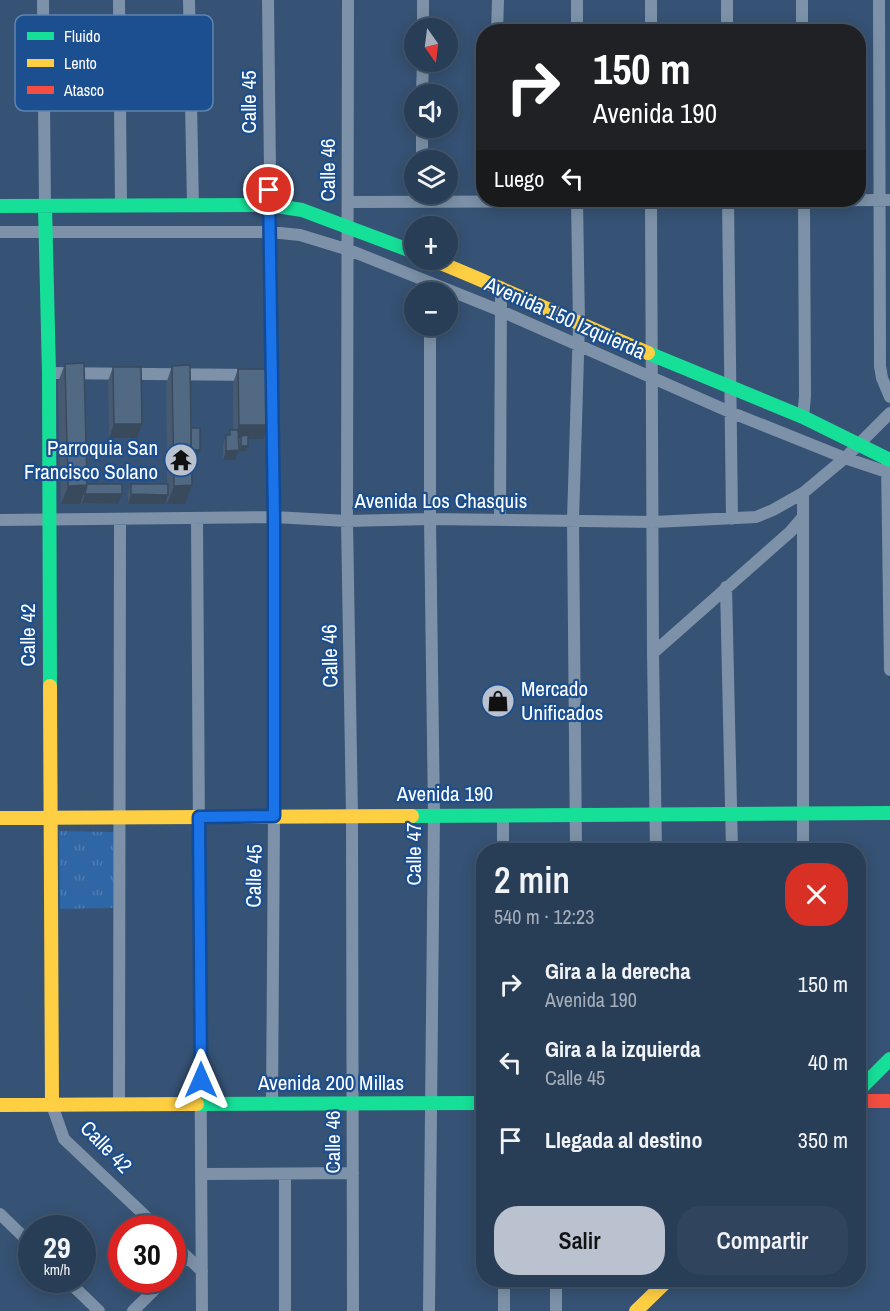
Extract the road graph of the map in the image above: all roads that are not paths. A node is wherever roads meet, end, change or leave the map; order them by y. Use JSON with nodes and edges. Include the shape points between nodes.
{"nodes":[{"id":1,"x":42,"y":0,"type":"edge"},
{"id":2,"x":119,"y":0,"type":"edge"},
{"id":3,"x":189,"y":0,"type":"edge"},
{"id":4,"x":268,"y":0,"type":"edge"},
{"id":5,"x":348,"y":0,"type":"edge"},
{"id":6,"x":423,"y":0,"type":"edge"},
{"id":7,"x":498,"y":0,"type":"edge"},
{"id":8,"x":577,"y":0,"type":"edge"},
{"id":9,"x":651,"y":0,"type":"edge"},
{"id":10,"x":727,"y":0,"type":"edge"},
{"id":11,"x":802,"y":0,"type":"edge"},
{"id":12,"x":879,"y":0,"type":"edge"},
{"id":13,"x":42,"y":15,"type":"edge"},
{"id":14,"x":119,"y":15,"type":"edge"},
{"id":15,"x":189,"y":15,"type":"edge"},
{"id":16,"x":423,"y":18,"type":"edge"},
{"id":17,"x":497,"y":24,"type":"edge"},
{"id":18,"x":577,"y":24,"type":"edge"},
{"id":19,"x":651,"y":24,"type":"edge"},
{"id":20,"x":727,"y":24,"type":"edge"},
{"id":21,"x":802,"y":24,"type":"edge"},
{"id":22,"x":44,"y":111,"type":"edge"},
{"id":23,"x":120,"y":111,"type":"edge"},
{"id":24,"x":191,"y":111,"type":"edge"},
{"id":25,"x":404,"y":198,"type":"edge"},
{"id":26,"x":458,"y":198,"type":"edge"},
{"id":27,"x":476,"y":199,"type":"edge"},
{"id":28,"x":866,"y":200,"type":"edge"},
{"id":29,"x":885,"y":200,"type":"edge"},
{"id":30,"x":348,"y":202,"type":"junction"},
{"id":31,"x":270,"y":205,"type":"junction"},
{"id":32,"x":0,"y":206,"type":"edge"},
{"id":33,"x":45,"y":206,"type":"junction"},
{"id":34,"x":121,"y":206,"type":"junction"},
{"id":35,"x":193,"y":206,"type":"junction"},
{"id":36,"x":577,"y":207,"type":"edge"},
{"id":37,"x":651,"y":207,"type":"edge"},
{"id":38,"x":728,"y":207,"type":"edge"},
{"id":39,"x":804,"y":207,"type":"edge"},
{"id":40,"x":349,"y":227,"type":"junction"},
{"id":41,"x":45,"y":231,"type":"junction"},
{"id":42,"x":0,"y":232,"type":"edge"},
{"id":43,"x":270,"y":232,"type":"junction"},
{"id":44,"x":404,"y":248,"type":"edge"},
{"id":45,"x":349,"y":250,"type":"junction"},
{"id":46,"x":458,"y":270,"type":"edge"},
{"id":47,"x":419,"y":282,"type":"edge"},
{"id":48,"x":501,"y":287,"type":"junction"},
{"id":49,"x":458,"y":297,"type":"edge"},
{"id":50,"x":501,"y":311,"type":"junction"},
{"id":51,"x":579,"y":324,"type":"junction"},
{"id":52,"x":430,"y":336,"type":"edge"},
{"id":53,"x":578,"y":346,"type":"junction"},
{"id":54,"x":651,"y":353,"type":"junction"},
{"id":55,"x":49,"y":373,"type":"junction"},
{"id":56,"x":272,"y":375,"type":"junction"},
{"id":57,"x":652,"y":379,"type":"junction"},
{"id":58,"x":729,"y":385,"type":"junction"},
{"id":59,"x":890,"y":398,"type":"edge"},
{"id":60,"x":730,"y":412,"type":"junction"},
{"id":61,"x":890,"y":414,"type":"edge"},
{"id":62,"x":803,"y":417,"type":"junction"},
{"id":63,"x":859,"y":445,"type":"junction"},
{"id":64,"x":845,"y":458,"type":"junction"},
{"id":65,"x":888,"y":466,"type":"edge"},
{"id":66,"x":803,"y":493,"type":"junction"},
{"id":67,"x":803,"y":516,"type":"junction"},
{"id":68,"x":274,"y":517,"type":"junction"},
{"id":69,"x":197,"y":518,"type":"junction"},
{"id":70,"x":120,"y":519,"type":"junction"},
{"id":71,"x":430,"y":519,"type":"junction"},
{"id":72,"x":732,"y":519,"type":"junction"},
{"id":73,"x":0,"y":520,"type":"edge"},
{"id":74,"x":49,"y":520,"type":"junction"},
{"id":75,"x":347,"y":520,"type":"junction"},
{"id":76,"x":500,"y":520,"type":"junction"},
{"id":77,"x":573,"y":520,"type":"junction"},
{"id":78,"x":654,"y":522,"type":"junction"},
{"id":79,"x":726,"y":587,"type":"junction"},
{"id":80,"x":653,"y":653,"type":"junction"},
{"id":81,"x":890,"y":670,"type":"edge"},
{"id":82,"x":803,"y":813,"type":"junction"},
{"id":83,"x":890,"y":813,"type":"edge"},
{"id":84,"x":656,"y":814,"type":"junction"},
{"id":85,"x":731,"y":814,"type":"junction"},
{"id":86,"x":434,"y":815,"type":"junction"},
{"id":87,"x":503,"y":815,"type":"junction"},
{"id":88,"x":274,"y":816,"type":"junction"},
{"id":89,"x":352,"y":816,"type":"junction"},
{"id":90,"x":576,"y":816,"type":"junction"},
{"id":91,"x":199,"y":817,"type":"junction"},
{"id":92,"x":0,"y":818,"type":"edge"},
{"id":93,"x":50,"y":818,"type":"junction"},
{"id":94,"x":119,"y":818,"type":"junction"},
{"id":95,"x":503,"y":843,"type":"edge"},
{"id":96,"x":576,"y":843,"type":"edge"},
{"id":97,"x":656,"y":843,"type":"edge"},
{"id":98,"x":732,"y":843,"type":"edge"},
{"id":99,"x":803,"y":843,"type":"edge"},
{"id":100,"x":890,"y":1059,"type":"edge"},
{"id":101,"x":866,"y":1083,"type":"edge"},
{"id":102,"x":866,"y":1101,"type":"edge"},
{"id":103,"x":890,"y":1101,"type":"edge"},
{"id":104,"x":433,"y":1103,"type":"junction"},
{"id":105,"x":476,"y":1103,"type":"edge"},
{"id":106,"x":201,"y":1104,"type":"junction"},
{"id":107,"x":272,"y":1104,"type":"junction"},
{"id":108,"x":352,"y":1104,"type":"junction"},
{"id":109,"x":52,"y":1105,"type":"junction"},
{"id":110,"x":119,"y":1105,"type":"junction"},
{"id":111,"x":0,"y":1106,"type":"edge"},
{"id":112,"x":353,"y":1173,"type":"junction"},
{"id":113,"x":202,"y":1174,"type":"junction"},
{"id":114,"x":285,"y":1174,"type":"junction"},
{"id":115,"x":0,"y":1214,"type":"edge"},
{"id":116,"x":144,"y":1215,"type":"edge"},
{"id":117,"x":18,"y":1231,"type":"edge"},
{"id":118,"x":187,"y":1257,"type":"edge"},
{"id":119,"x":202,"y":1271,"type":"junction"},
{"id":120,"x":504,"y":1287,"type":"edge"},
{"id":121,"x":556,"y":1287,"type":"edge"},
{"id":122,"x":661,"y":1287,"type":"edge"},
{"id":123,"x":80,"y":1293,"type":"edge"},
{"id":124,"x":151,"y":1293,"type":"edge"},
{"id":125,"x":99,"y":1311,"type":"edge"},
{"id":126,"x":133,"y":1311,"type":"edge"},
{"id":127,"x":202,"y":1311,"type":"edge"},
{"id":128,"x":285,"y":1311,"type":"edge"},
{"id":129,"x":353,"y":1311,"type":"edge"},
{"id":130,"x":429,"y":1311,"type":"edge"},
{"id":131,"x":504,"y":1311,"type":"edge"},
{"id":132,"x":556,"y":1311,"type":"edge"},
{"id":133,"x":636,"y":1311,"type":"edge"}],
"edges":[{"from":1,"to":13,"type":"street","name":"Calle 42"},
{"from":2,"to":14,"type":"street"},
{"from":3,"to":15,"type":"street"},
{"from":4,"to":31,"type":"street","name":"Calle 45"},
{"from":5,"to":30,"type":"street","name":"Calle 46"},
{"from":6,"to":16,"type":"street"},
{"from":7,"to":17,"type":"street"},
{"from":8,"to":18,"type":"street"},
{"from":9,"to":19,"type":"street"},
{"from":10,"to":20,"type":"street"},
{"from":11,"to":21,"type":"street"},
{"from":12,"to":29,"type":"street"},
{"from":22,"to":33,"type":"street","name":"Calle 42"},
{"from":23,"to":34,"type":"street"},
{"from":24,"to":35,"type":"street"},
{"from":25,"to":30,"type":"street"},
{"from":26,"to":27,"type":"street"},
{"from":28,"to":29,"type":"street"},
{"from":29,"to":59,"type":"street","via":[[880,366]]},
{"from":30,"to":40,"type":"street","name":"Calle 46"},
{"from":31,"to":35,"type":"street"},
{"from":31,"to":40,"type":"street","via":[[302,210]]},
{"from":31,"to":43,"type":"street","name":"Calle 45"},
{"from":32,"to":33,"type":"street"},
{"from":33,"to":34,"type":"street"},
{"from":33,"to":41,"type":"street","name":"Calle 42"},
{"from":34,"to":35,"type":"street"},
{"from":36,"to":51,"type":"street"},
{"from":37,"to":54,"type":"street"},
{"from":38,"to":58,"type":"street"},
{"from":39,"to":62,"type":"street"},
{"from":40,"to":44,"type":"street"},
{"from":40,"to":45,"type":"street","name":"Calle 46"},
{"from":41,"to":42,"type":"street","name":"Avenida 150 Izquierda"},
{"from":41,"to":43,"type":"street","name":"Avenida 150 Izquierda"},
{"from":41,"to":55,"type":"street","name":"Calle 42"},
{"from":43,"to":45,"type":"street","name":"Avenida 150 Izquierda"},
{"from":43,"to":56,"type":"street","name":"Calle 45"},
{"from":45,"to":47,"type":"street","name":"Avenida 150 Izquierda"},
{"from":45,"to":75,"type":"street","name":"Calle 46"},
{"from":46,"to":48,"type":"street","name":"Avenida 150 Izquierda"},
{"from":48,"to":50,"type":"street"},
{"from":48,"to":51,"type":"street","name":"Avenida 150 Izquierda"},
{"from":49,"to":50,"type":"street","name":"Avenida 150 Izquierda"},
{"from":50,"to":53,"type":"street","name":"Avenida 150 Izquierda"},
{"from":50,"to":76,"type":"street"},
{"from":51,"to":53,"type":"street"},
{"from":51,"to":54,"type":"street","name":"Avenida 150 Izquierda"},
{"from":52,"to":71,"type":"street","name":"Calle 47"},
{"from":53,"to":57,"type":"street","name":"Avenida 150 Izquierda"},
{"from":53,"to":77,"type":"street"},
{"from":54,"to":57,"type":"street"},
{"from":54,"to":58,"type":"street","name":"Avenida 150 Izquierda"},
{"from":55,"to":56,"type":"street"},
{"from":55,"to":74,"type":"street","name":"Calle 42"},
{"from":56,"to":68,"type":"street","name":"Calle 45"},
{"from":57,"to":60,"type":"street","name":"Avenida 150 Izquierda"},
{"from":57,"to":78,"type":"street"},
{"from":58,"to":60,"type":"street"},
{"from":58,"to":62,"type":"street","name":"Avenida 150 Izquierda"},
{"from":60,"to":64,"type":"street","name":"Avenida 150 Izquierda"},
{"from":60,"to":72,"type":"street"},
{"from":61,"to":63,"type":"street","name":"Avenida Los Chasquis"},
{"from":62,"to":63,"type":"street","name":"Avenida 150 Izquierda"},
{"from":63,"to":64,"type":"street","name":"Avenida Los Chasquis"},
{"from":63,"to":65,"type":"street","name":"Avenida 150 Izquierda"},
{"from":64,"to":65,"type":"street","name":"Avenida 150 Izquierda"},
{"from":64,"to":66,"type":"street","name":"Avenida Los Chasquis"},
{"from":65,"to":81,"type":"street"},
{"from":66,"to":67,"type":"street"},
{"from":66,"to":72,"type":"street","name":"Avenida Los Chasquis","via":[[756,517]]},
{"from":67,"to":79,"type":"street"},
{"from":67,"to":82,"type":"street"},
{"from":68,"to":69,"type":"street","name":"Avenida Los Chasquis"},
{"from":68,"to":75,"type":"street","name":"Avenida Los Chasquis"},
{"from":68,"to":88,"type":"street","name":"Calle 45"},
{"from":69,"to":70,"type":"street","name":"Avenida Los Chasquis"},
{"from":69,"to":91,"type":"street"},
{"from":70,"to":74,"type":"street","name":"Avenida Los Chasquis"},
{"from":70,"to":94,"type":"street"},
{"from":71,"to":75,"type":"street","name":"Avenida Los Chasquis"},
{"from":71,"to":76,"type":"street","name":"Avenida Los Chasquis"},
{"from":71,"to":86,"type":"street","name":"Calle 47"},
{"from":72,"to":78,"type":"street","name":"Avenida Los Chasquis"},
{"from":73,"to":74,"type":"street","name":"Avenida Los Chasquis"},
{"from":74,"to":93,"type":"street","name":"Calle 42"},
{"from":75,"to":89,"type":"street","name":"Calle 46"},
{"from":76,"to":77,"type":"street","name":"Avenida Los Chasquis"},
{"from":77,"to":78,"type":"street","name":"Avenida Los Chasquis"},
{"from":77,"to":90,"type":"street"},
{"from":78,"to":80,"type":"street"},
{"from":79,"to":80,"type":"street"},
{"from":79,"to":85,"type":"street"},
{"from":80,"to":84,"type":"street"},
{"from":82,"to":83,"type":"street","name":"Avenida 190"},
{"from":82,"to":85,"type":"street","name":"Avenida 190"},
{"from":82,"to":99,"type":"street"},
{"from":84,"to":85,"type":"street","name":"Avenida 190"},
{"from":84,"to":90,"type":"street","name":"Avenida 190"},
{"from":84,"to":97,"type":"street"},
{"from":85,"to":98,"type":"street"},
{"from":86,"to":87,"type":"street","name":"Avenida 190"},
{"from":86,"to":89,"type":"street","name":"Avenida 190"},
{"from":86,"to":104,"type":"street","name":"Calle 47"},
{"from":87,"to":90,"type":"street","name":"Avenida 190"},
{"from":87,"to":95,"type":"street"},
{"from":88,"to":89,"type":"street","name":"Avenida 190"},
{"from":88,"to":91,"type":"street","name":"Avenida 190"},
{"from":88,"to":107,"type":"street","name":"Calle 45"},
{"from":89,"to":108,"type":"street","name":"Calle 46"},
{"from":90,"to":96,"type":"street"},
{"from":91,"to":94,"type":"street","name":"Avenida 190"},
{"from":91,"to":106,"type":"street"},
{"from":92,"to":93,"type":"street","name":"Avenida 190"},
{"from":93,"to":94,"type":"street","name":"Avenida 190"},
{"from":93,"to":109,"type":"street","name":"Calle 42"},
{"from":94,"to":110,"type":"street"},
{"from":100,"to":101,"type":"street"},
{"from":102,"to":103,"type":"street"},
{"from":104,"to":105,"type":"street","name":"Avenida 200 Millas"},
{"from":104,"to":108,"type":"street","name":"Avenida 200 Millas"},
{"from":104,"to":130,"type":"street","name":"Calle 47"},
{"from":106,"to":107,"type":"street","name":"Avenida 200 Millas"},
{"from":106,"to":110,"type":"street","name":"Avenida 200 Millas"},
{"from":106,"to":113,"type":"street"},
{"from":107,"to":108,"type":"street","name":"Avenida 200 Millas"},
{"from":108,"to":112,"type":"street","name":"Calle 46"},
{"from":109,"to":110,"type":"street","name":"Avenida 200 Millas"},
{"from":109,"to":111,"type":"street","name":"Avenida 200 Millas"},
{"from":109,"to":116,"type":"street","name":"Calle 42","via":[[64,1139]]},
{"from":112,"to":114,"type":"street"},
{"from":112,"to":129,"type":"street","name":"Calle 46"},
{"from":113,"to":114,"type":"street"},
{"from":113,"to":119,"type":"street"},
{"from":114,"to":128,"type":"street"},
{"from":115,"to":117,"type":"street"},
{"from":118,"to":119,"type":"street"},
{"from":119,"to":127,"type":"street"},
{"from":120,"to":131,"type":"street"},
{"from":121,"to":132,"type":"street"},
{"from":122,"to":133,"type":"street"},
{"from":123,"to":125,"type":"street"},
{"from":124,"to":126,"type":"street"}]}
